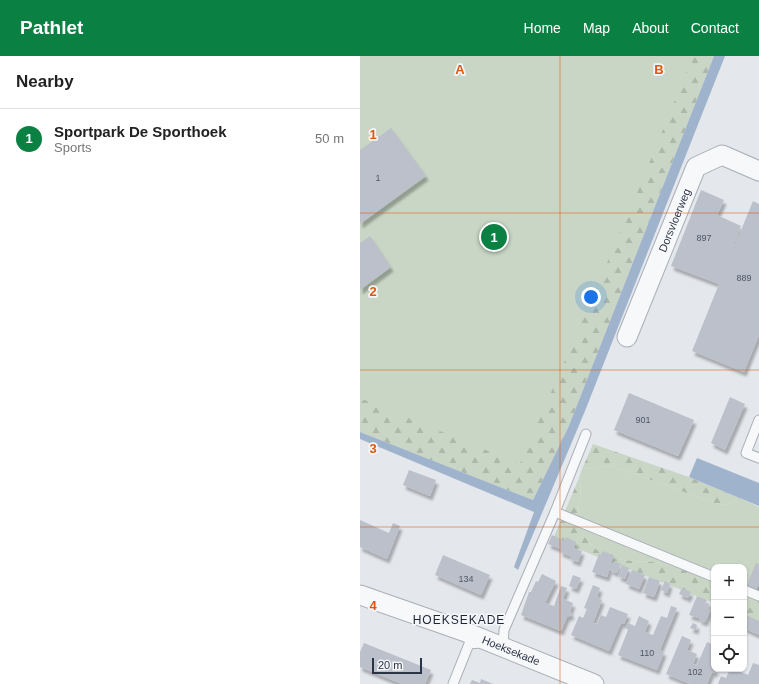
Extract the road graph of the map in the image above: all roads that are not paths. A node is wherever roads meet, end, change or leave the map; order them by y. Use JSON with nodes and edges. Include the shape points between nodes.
{"nodes":[{"id":1,"x":759,"y":170,"type":"edge"},
{"id":2,"x":627,"y":336,"type":"dead end"},
{"id":3,"x":759,"y":420,"type":"edge"},
{"id":4,"x":586,"y":434,"type":"dead end"},
{"id":5,"x":759,"y":458,"type":"edge"},
{"id":6,"x":555,"y":512,"type":"junction"},
{"id":7,"x":711,"y":576,"type":"edge"},
{"id":8,"x":747,"y":591,"type":"edge"},
{"id":9,"x":360,"y":595,"type":"edge"},
{"id":10,"x":759,"y":596,"type":"edge"},
{"id":11,"x":497,"y":644,"type":"junction"},
{"id":12,"x":453,"y":684,"type":"edge"},
{"id":13,"x":594,"y":684,"type":"edge"}],
"edges":[{"from":1,"to":2,"type":"street","name":"Dorsvloerweg","via":[[722,155],[696,167]]},
{"from":3,"to":5,"type":"lane","via":[[746,453]]},
{"from":4,"to":6,"type":"lane"},
{"from":6,"to":7,"type":"lane"},
{"from":6,"to":11,"type":"lane"},
{"from":8,"to":10,"type":"lane"},
{"from":9,"to":11,"type":"street","name":"Hoeksekade"},
{"from":11,"to":12,"type":"lane","via":[[469,644]]},
{"from":11,"to":13,"type":"street","name":"Hoeksekade"}]}
